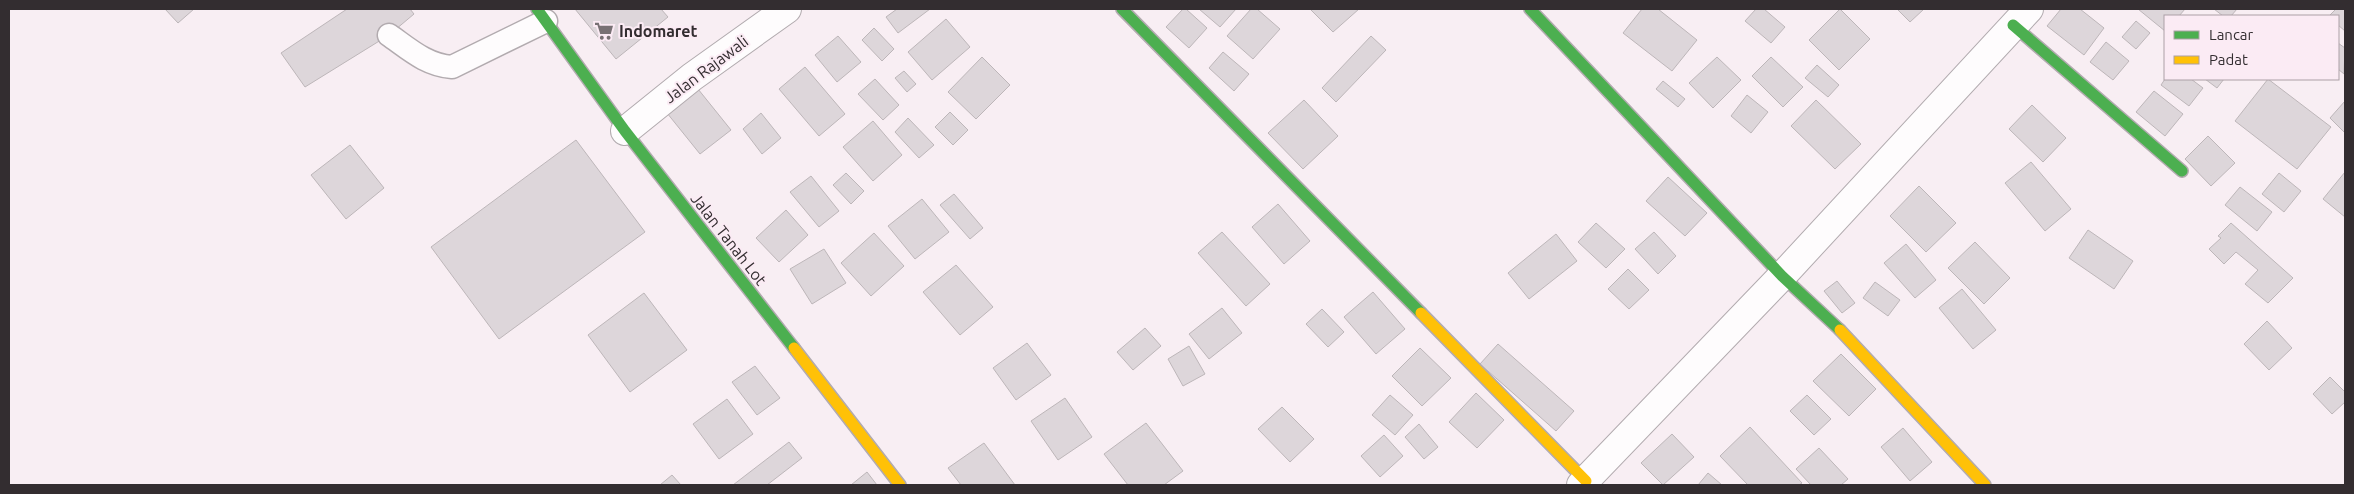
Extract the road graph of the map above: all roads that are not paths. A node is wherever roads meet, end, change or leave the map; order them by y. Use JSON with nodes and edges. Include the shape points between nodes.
{"nodes":[{"id":1,"x":788,"y":9,"type":"edge"},
{"id":2,"x":1122,"y":9,"type":"edge"},
{"id":3,"x":1530,"y":9,"type":"edge"},
{"id":4,"x":541,"y":15,"type":"edge"},
{"id":5,"x":2021,"y":17,"type":"edge"},
{"id":6,"x":389,"y":35,"type":"dead end"},
{"id":7,"x":625,"y":131,"type":"junction"},
{"id":8,"x":2182,"y":171,"type":"dead end"},
{"id":9,"x":1782,"y":276,"type":"junction"},
{"id":10,"x":1584,"y":483,"type":"edge"},
{"id":11,"x":900,"y":485,"type":"edge"},
{"id":12,"x":1985,"y":485,"type":"edge"}],
"edges":[{"from":1,"to":7,"type":"street","name":"Jalan Rajawali","via":[[692,77]]},
{"from":2,"to":10,"type":"street"},
{"from":3,"to":9,"type":"street"},
{"from":4,"to":6,"type":"lane","via":[[452,67],[437,66],[420,58]]},
{"from":4,"to":7,"type":"street","name":"Jalan Tanah Lot"},
{"from":5,"to":8,"type":"street"},
{"from":5,"to":9,"type":"street"},
{"from":7,"to":11,"type":"street","name":"Jalan Tanah Lot"},
{"from":9,"to":10,"type":"street"},
{"from":9,"to":12,"type":"street","via":[[1841,332]]}]}
